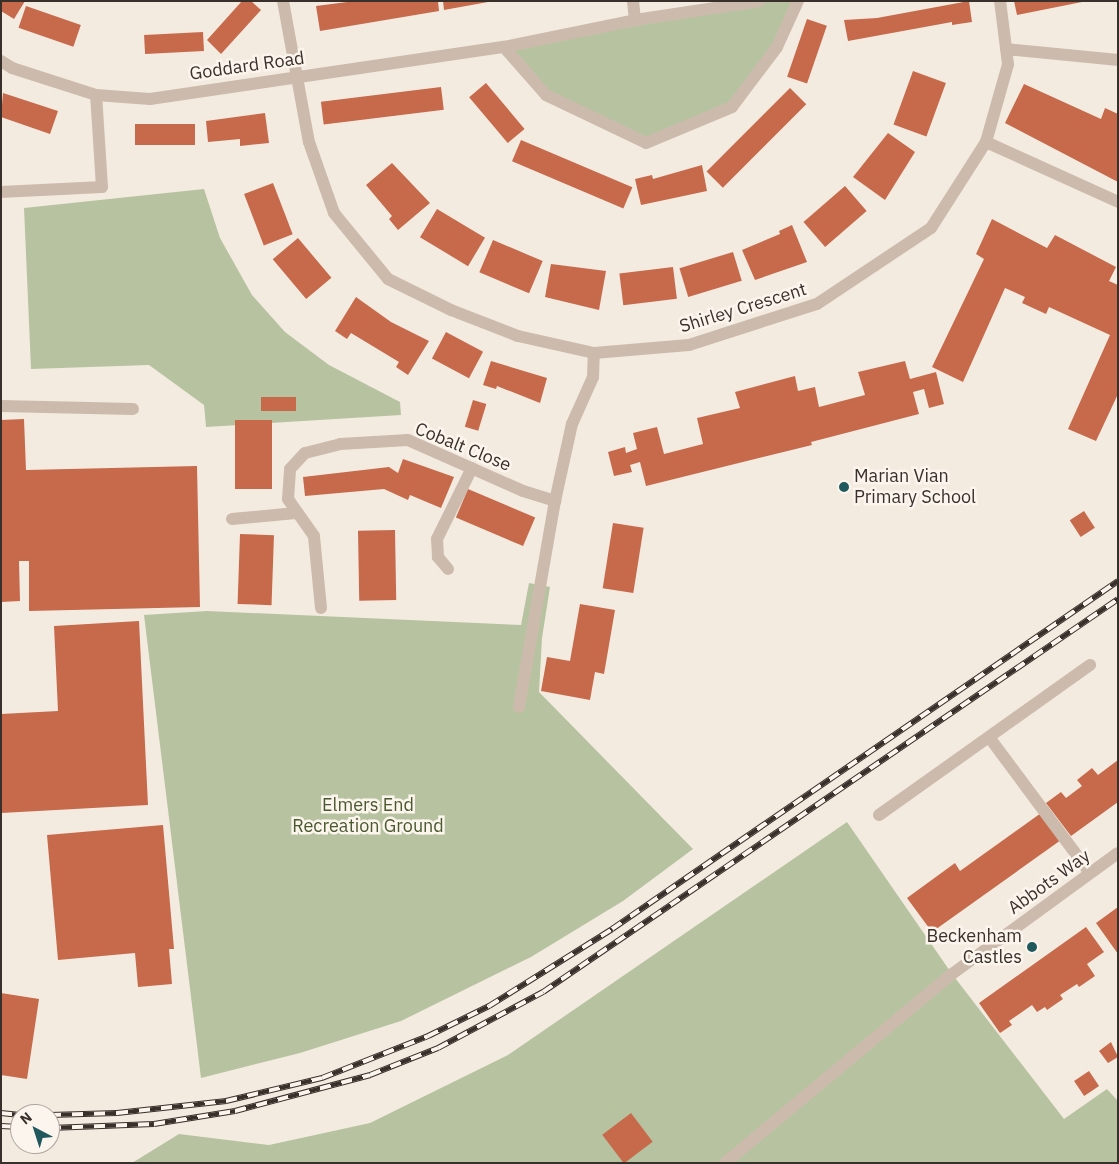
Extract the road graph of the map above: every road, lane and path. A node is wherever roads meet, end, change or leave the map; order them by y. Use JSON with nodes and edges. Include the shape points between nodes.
{"nodes":[{"id":1,"x":283,"y":1,"type":"edge"},
{"id":2,"x":633,"y":1,"type":"edge"},
{"id":3,"x":760,"y":1,"type":"edge"},
{"id":4,"x":798,"y":1,"type":"edge"},
{"id":5,"x":1000,"y":1,"type":"edge"},
{"id":6,"x":635,"y":20,"type":"junction"},
{"id":7,"x":504,"y":47,"type":"junction"},
{"id":8,"x":1006,"y":49,"type":"junction"},
{"id":9,"x":1118,"y":60,"type":"edge"},
{"id":10,"x":1,"y":61,"type":"edge"},
{"id":11,"x":298,"y":76,"type":"junction"},
{"id":12,"x":96,"y":95,"type":"junction"},
{"id":13,"x":986,"y":142,"type":"junction"},
{"id":14,"x":1,"y":192,"type":"edge"},
{"id":15,"x":1118,"y":202,"type":"edge"},
{"id":16,"x":594,"y":353,"type":"junction"},
{"id":17,"x":1,"y":406,"type":"edge"},
{"id":18,"x":133,"y":409,"type":"dead end"},
{"id":19,"x":472,"y":468,"type":"junction"},
{"id":20,"x":555,"y":501,"type":"junction"},
{"id":21,"x":296,"y":513,"type":"junction"},
{"id":22,"x":232,"y":519,"type":"dead end"},
{"id":23,"x":448,"y":569,"type":"dead end"},
{"id":24,"x":321,"y":608,"type":"dead end"},
{"id":25,"x":1090,"y":665,"type":"dead end"},
{"id":26,"x":519,"y":707,"type":"dead end"},
{"id":27,"x":989,"y":737,"type":"junction"},
{"id":28,"x":879,"y":815,"type":"dead end"},
{"id":29,"x":1118,"y":853,"type":"edge"},
{"id":30,"x":1090,"y":873,"type":"junction"},
{"id":31,"x":725,"y":1163,"type":"edge"}],
"edges":[{"from":1,"to":11,"type":"street","name":"Shirley Crescent"},
{"from":2,"to":6,"type":"street"},
{"from":3,"to":6,"type":"street","name":"Goddard Road"},
{"from":4,"to":7,"type":"street","via":[[777,47],[732,107],[646,143],[546,95]]},
{"from":5,"to":8,"type":"street","name":"Shirley Crescent"},
{"from":6,"to":7,"type":"street","name":"Goddard Road"},
{"from":7,"to":11,"type":"street","name":"Goddard Road"},
{"from":8,"to":9,"type":"street"},
{"from":8,"to":13,"type":"street","name":"Shirley Crescent","via":[[1008,64]]},
{"from":10,"to":12,"type":"street","name":"Goddard Road","via":[[12,68]]},
{"from":11,"to":12,"type":"street","name":"Goddard Road","via":[[150,99]]},
{"from":11,"to":16,"type":"street","name":"Shirley Crescent","via":[[309,142],[334,213],[388,279],[451,310],[518,336]]},
{"from":12,"to":14,"type":"street","via":[[102,187]]},
{"from":13,"to":15,"type":"street"},
{"from":13,"to":16,"type":"street","name":"Shirley Crescent","via":[[931,228],[817,304],[689,345]]},
{"from":16,"to":20,"type":"street","via":[[593,377],[572,424]]},
{"from":17,"to":18,"type":"street"},
{"from":19,"to":20,"type":"street","name":"Cobalt Close"},
{"from":19,"to":21,"type":"street","name":"Cobalt Close","via":[[408,440],[322,448],[305,453],[290,469],[288,499]]},
{"from":19,"to":23,"type":"street","via":[[437,539],[438,557]]},
{"from":20,"to":26,"type":"street"},
{"from":21,"to":22,"type":"street"},
{"from":21,"to":24,"type":"street","name":"Cobalt Close","via":[[314,536]]},
{"from":25,"to":27,"type":"street"},
{"from":27,"to":28,"type":"street"},
{"from":27,"to":30,"type":"street"},
{"from":29,"to":30,"type":"street","name":"Abbots Way"},
{"from":30,"to":31,"type":"street","name":"Abbots Way","via":[[952,974]]}]}
